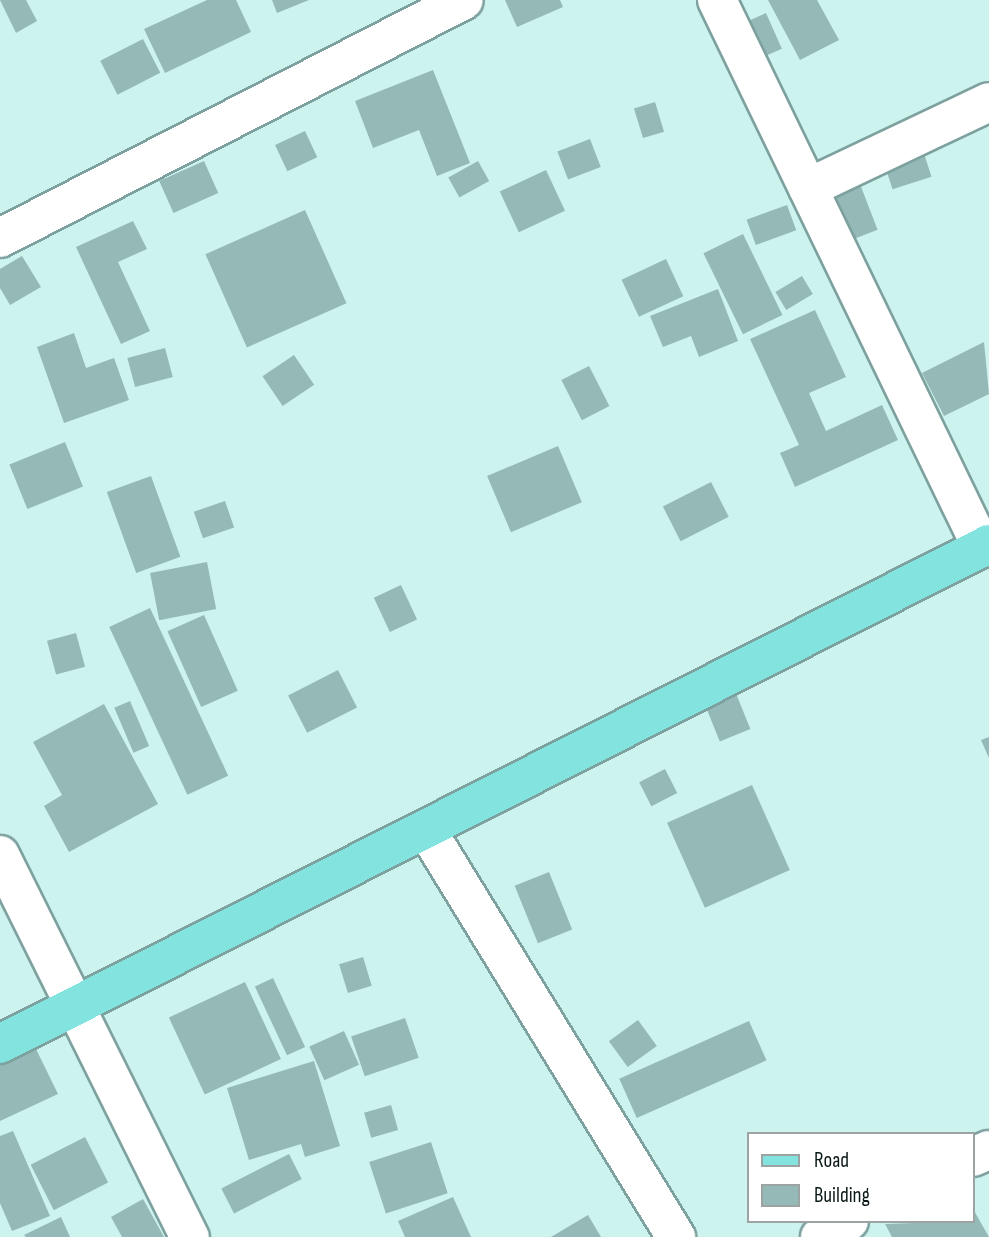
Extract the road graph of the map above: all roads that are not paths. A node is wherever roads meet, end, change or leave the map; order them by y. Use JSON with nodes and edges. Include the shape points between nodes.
{"nodes":[{"id":1,"x":464,"y":0,"type":"edge"},
{"id":2,"x":717,"y":0,"type":"edge"},
{"id":3,"x":989,"y":102,"type":"edge"},
{"id":4,"x":808,"y":188,"type":"junction"},
{"id":5,"x":0,"y":238,"type":"edge"},
{"id":6,"x":986,"y":546,"type":"edge"},
{"id":7,"x":426,"y":829,"type":"junction"},
{"id":8,"x":0,"y":855,"type":"edge"},
{"id":9,"x":76,"y":1005,"type":"junction"},
{"id":10,"x":0,"y":1044,"type":"edge"},
{"id":11,"x":845,"y":1223,"type":"edge"},
{"id":12,"x":190,"y":1237,"type":"edge"},
{"id":13,"x":676,"y":1237,"type":"edge"},
{"id":14,"x":820,"y":1237,"type":"edge"}],
"edges":[{"from":1,"to":5,"type":"street"},
{"from":2,"to":4,"type":"street"},
{"from":3,"to":4,"type":"street"},
{"from":4,"to":6,"type":"street"},
{"from":6,"to":7,"type":"main road"},
{"from":7,"to":9,"type":"main road"},
{"from":7,"to":13,"type":"street"},
{"from":8,"to":9,"type":"street"},
{"from":9,"to":10,"type":"main road"},
{"from":9,"to":12,"type":"street"},
{"from":11,"to":14,"type":"street"}]}
